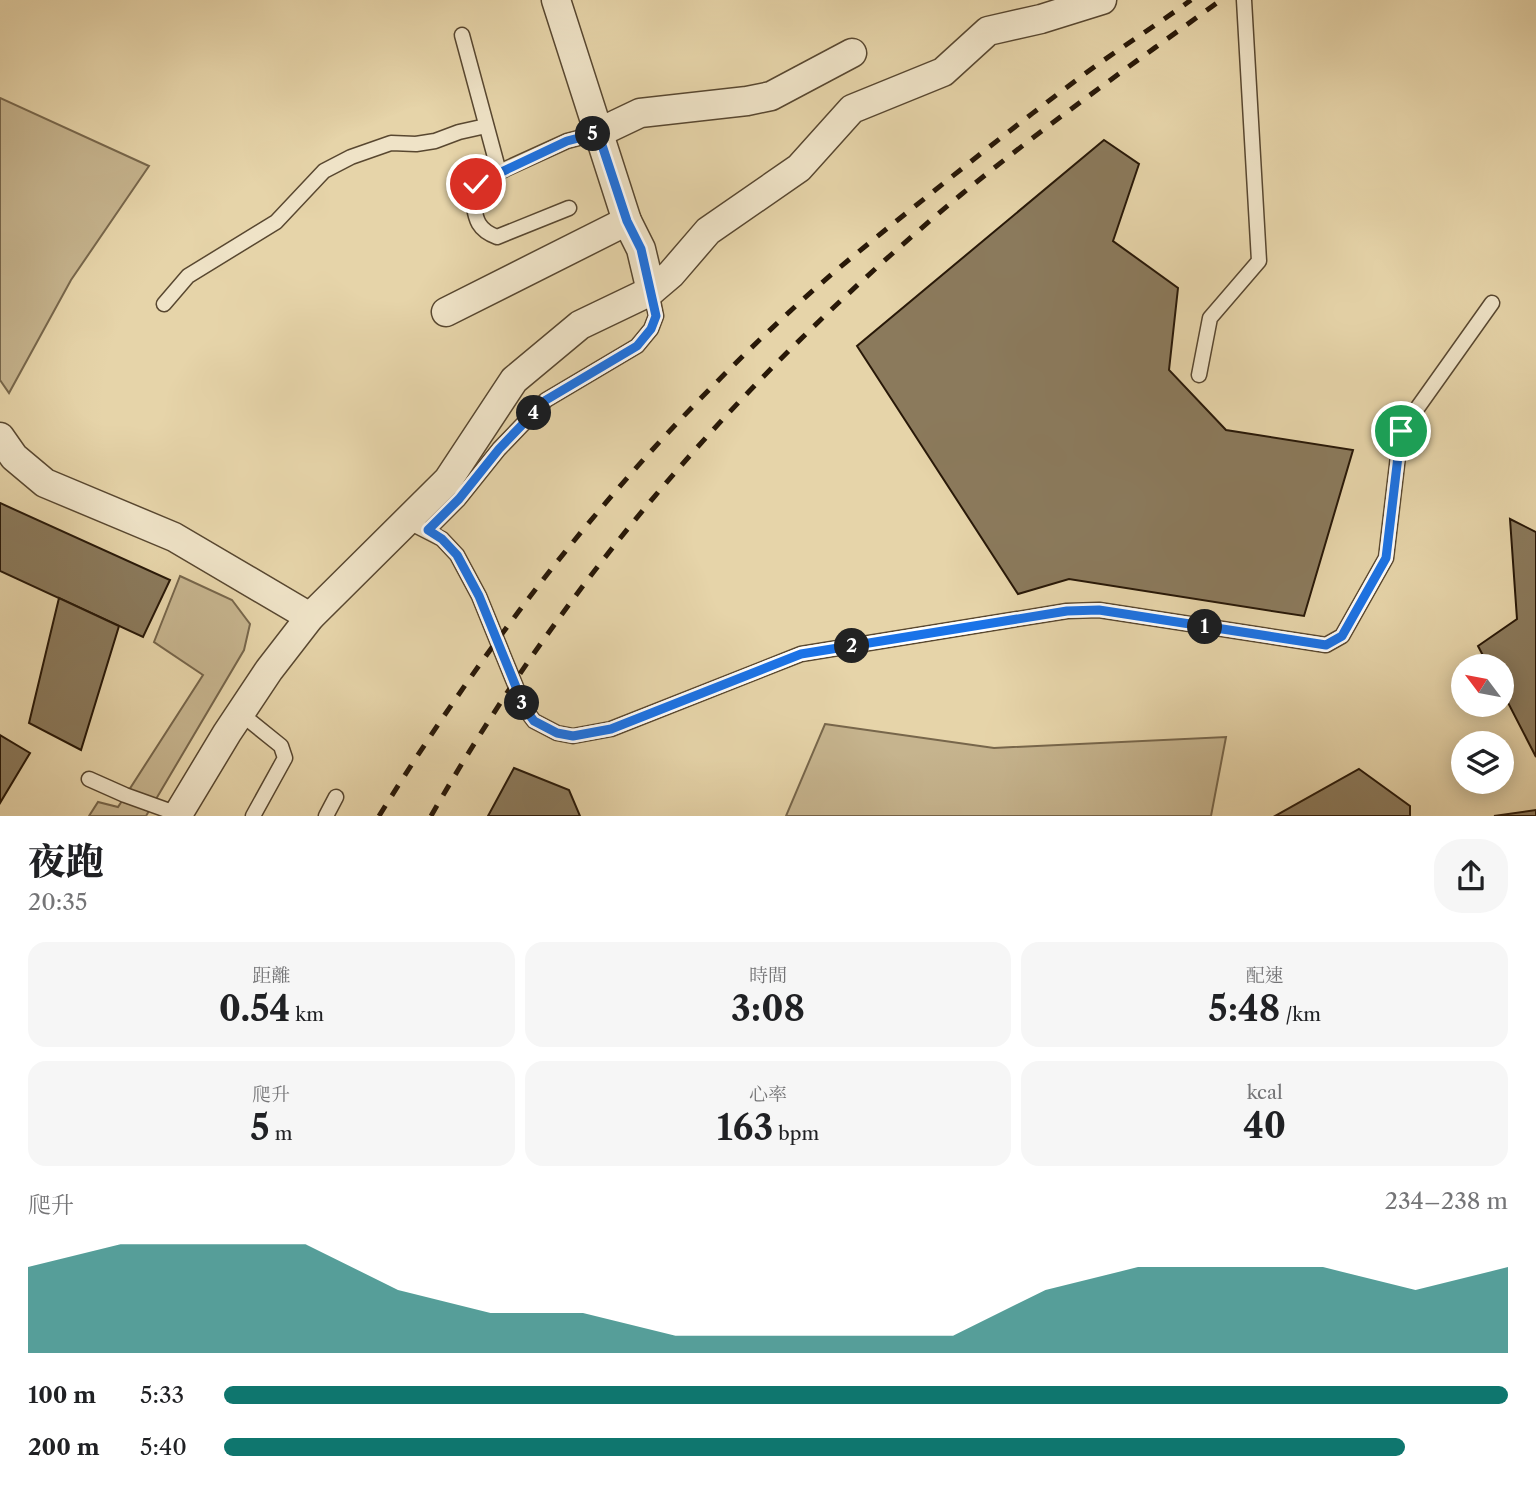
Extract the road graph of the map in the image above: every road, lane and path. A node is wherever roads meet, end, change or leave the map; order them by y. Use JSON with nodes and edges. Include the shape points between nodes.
{"nodes":[{"id":1,"x":556,"y":0,"type":"edge"},
{"id":2,"x":1102,"y":0,"type":"edge"},
{"id":3,"x":1244,"y":0,"type":"edge"},
{"id":4,"x":462,"y":34,"type":"dead end"},
{"id":5,"x":852,"y":53,"type":"dead end"},
{"id":6,"x":486,"y":126,"type":"junction"},
{"id":7,"x":598,"y":133,"type":"junction"},
{"id":8,"x":499,"y":172,"type":"junction"},
{"id":9,"x":569,"y":208,"type":"dead end"},
{"id":10,"x":627,"y":221,"type":"junction"},
{"id":11,"x":651,"y":291,"type":"junction"},
{"id":12,"x":1492,"y":303,"type":"dead end"},
{"id":13,"x":164,"y":304,"type":"dead end"},
{"id":14,"x":446,"y":312,"type":"dead end"},
{"id":15,"x":1199,"y":375,"type":"dead end"},
{"id":16,"x":0,"y":437,"type":"edge"},
{"id":17,"x":417,"y":525,"type":"junction"},
{"id":18,"x":310,"y":617,"type":"junction"},
{"id":19,"x":240,"y":713,"type":"junction"},
{"id":20,"x":89,"y":779,"type":"dead end"},
{"id":21,"x":336,"y":797,"type":"dead end"},
{"id":22,"x":178,"y":815,"type":"edge"},
{"id":23,"x":253,"y":816,"type":"edge"},
{"id":24,"x":326,"y":816,"type":"edge"}],
"edges":[{"from":1,"to":7,"type":"street"},
{"from":2,"to":11,"type":"street","via":[[988,31],[943,72],[852,109],[799,168],[708,231]]},
{"from":3,"to":15,"type":"lane","via":[[1259,261],[1210,318]]},
{"from":4,"to":6,"type":"lane"},
{"from":5,"to":7,"type":"street","via":[[771,96],[640,113]]},
{"from":6,"to":8,"type":"lane"},
{"from":6,"to":13,"type":"lane","via":[[435,141],[391,143],[324,171],[276,222],[188,276]]},
{"from":7,"to":8,"type":"lane","via":[[567,141]]},
{"from":7,"to":10,"type":"street"},
{"from":8,"to":9,"type":"lane","via":[[476,184],[471,192],[477,223],[485,233],[497,237]]},
{"from":10,"to":11,"type":"street","via":[[641,249]]},
{"from":10,"to":14,"type":"street"},
{"from":11,"to":17,"type":"street","via":[[580,325],[514,380]]},
{"from":11,"to":17,"type":"lane","via":[[656,316],[637,346],[546,400],[459,499]]},
{"from":12,"to":17,"type":"lane","via":[[1401,431],[1386,558],[1342,636],[1326,645],[1099,610],[1067,611],[801,654],[611,729],[573,736],[534,721],[525,709],[463,565],[442,539]]},
{"from":16,"to":18,"type":"street","via":[[14,457],[46,483],[174,537]]},
{"from":17,"to":18,"type":"street"},
{"from":18,"to":19,"type":"street"},
{"from":19,"to":22,"type":"street"},
{"from":19,"to":23,"type":"lane","via":[[281,746],[285,758]]},
{"from":20,"to":22,"type":"lane"},
{"from":21,"to":24,"type":"lane"}]}
